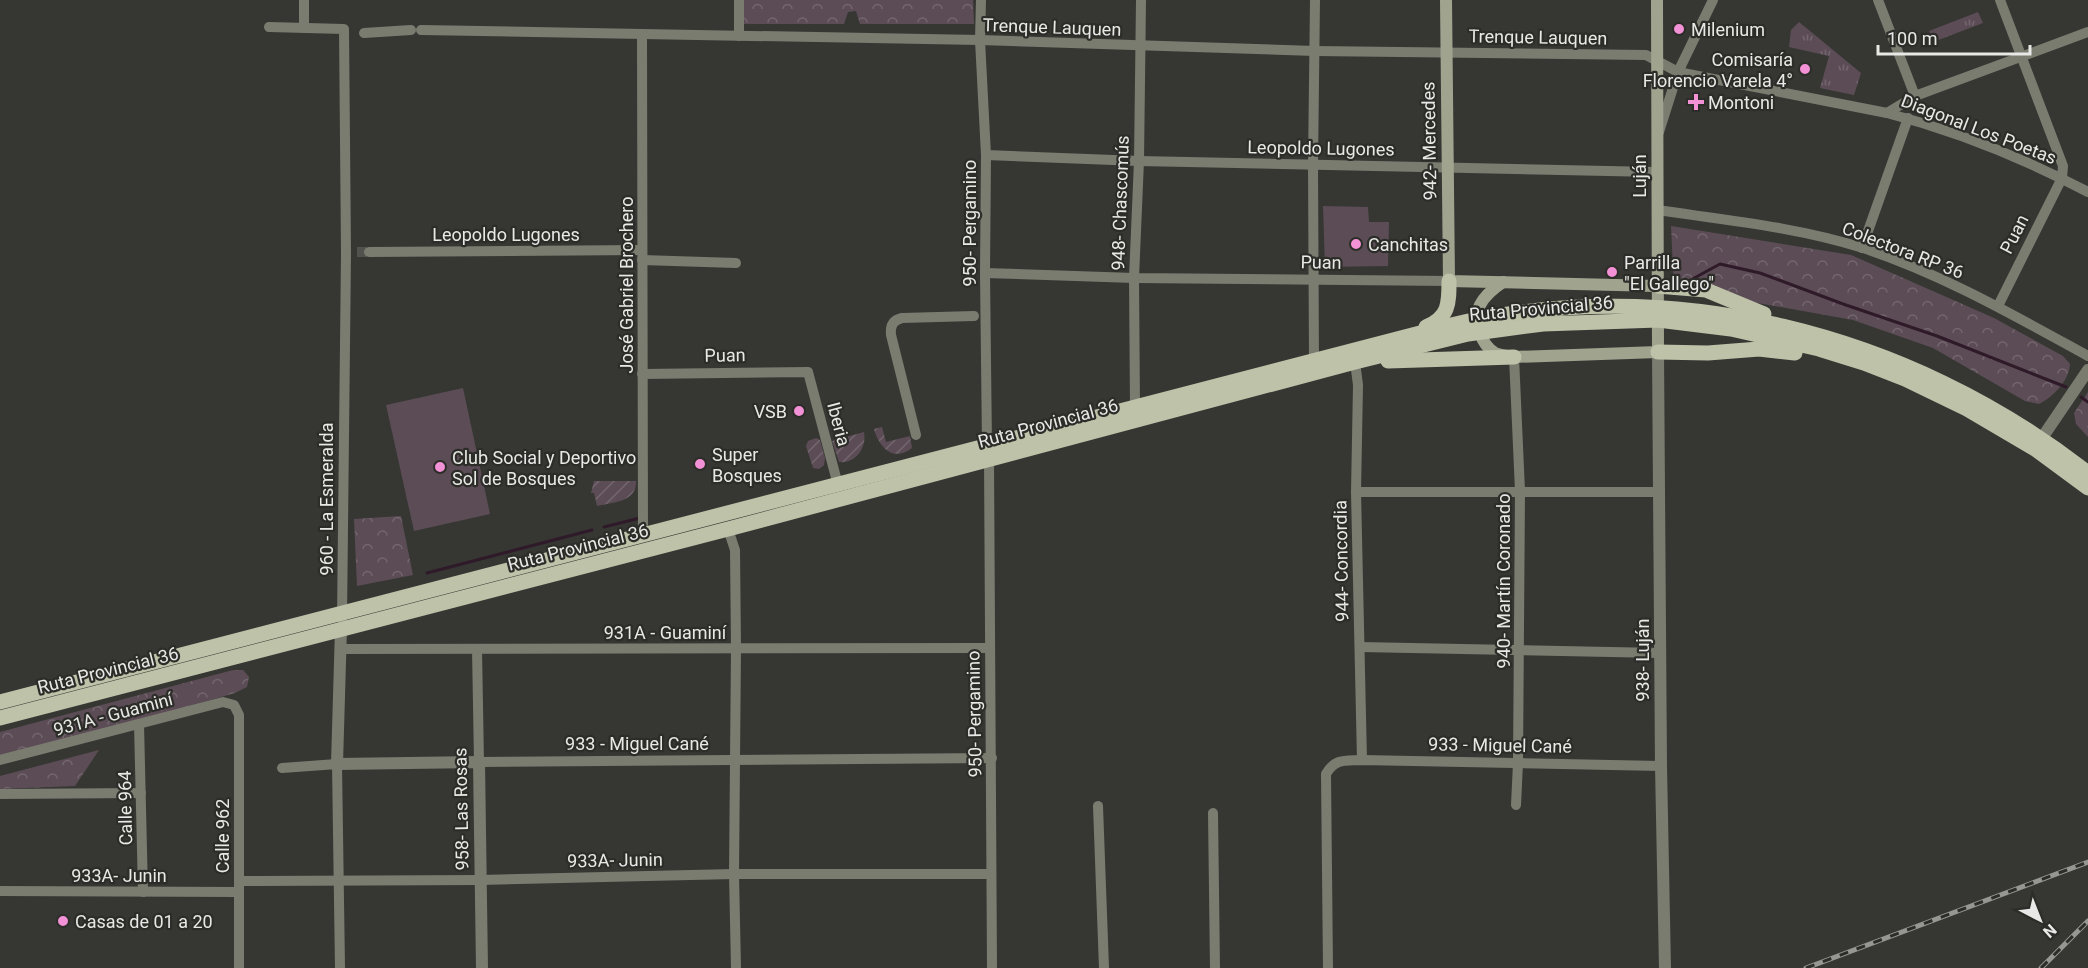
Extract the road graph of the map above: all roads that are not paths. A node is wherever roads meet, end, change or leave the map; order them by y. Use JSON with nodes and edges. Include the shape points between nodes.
{"nodes":[{"id":1,"x":304,"y":0,"type":"edge"},
{"id":2,"x":739,"y":0,"type":"edge"},
{"id":3,"x":981,"y":0,"type":"edge"},
{"id":4,"x":1141,"y":0,"type":"edge"},
{"id":5,"x":1316,"y":0,"type":"edge"},
{"id":6,"x":1446,"y":0,"type":"edge"},
{"id":7,"x":1657,"y":0,"type":"edge"},
{"id":8,"x":1713,"y":0,"type":"edge"},
{"id":9,"x":1878,"y":0,"type":"edge"},
{"id":10,"x":2000,"y":0,"type":"edge"},
{"id":11,"x":269,"y":27,"type":"dead end"},
{"id":12,"x":304,"y":28,"type":"junction"},
{"id":13,"x":351,"y":32,"type":"junction"},
{"id":14,"x":2088,"y":32,"type":"edge"},
{"id":15,"x":642,"y":34,"type":"junction"},
{"id":16,"x":739,"y":36,"type":"junction"},
{"id":17,"x":980,"y":40,"type":"junction"},
{"id":18,"x":1141,"y":46,"type":"junction"},
{"id":19,"x":1315,"y":51,"type":"junction"},
{"id":20,"x":1447,"y":52,"type":"junction"},
{"id":21,"x":2022,"y":56,"type":"junction"},
{"id":22,"x":1657,"y":61,"type":"junction"},
{"id":23,"x":1678,"y":72,"type":"junction"},
{"id":24,"x":1915,"y":96,"type":"junction"},
{"id":25,"x":1887,"y":112,"type":"junction"},
{"id":26,"x":1908,"y":118,"type":"junction"},
{"id":27,"x":1657,"y":141,"type":"junction"},
{"id":28,"x":986,"y":154,"type":"junction"},
{"id":29,"x":1139,"y":161,"type":"junction"},
{"id":30,"x":1313,"y":164,"type":"junction"},
{"id":31,"x":1448,"y":166,"type":"junction"},
{"id":32,"x":1656,"y":172,"type":"junction"},
{"id":33,"x":2062,"y":178,"type":"junction"},
{"id":34,"x":2088,"y":192,"type":"edge"},
{"id":35,"x":1657,"y":210,"type":"junction"},
{"id":36,"x":1862,"y":248,"type":"junction"},
{"id":37,"x":369,"y":252,"type":"tunnel mouth"},
{"id":38,"x":642,"y":255,"type":"junction"},
{"id":39,"x":736,"y":263,"type":"dead end"},
{"id":40,"x":985,"y":273,"type":"junction"},
{"id":41,"x":1134,"y":278,"type":"junction"},
{"id":42,"x":1314,"y":280,"type":"junction"},
{"id":43,"x":1449,"y":281,"type":"junction"},
{"id":44,"x":1503,"y":282,"type":"junction"},
{"id":45,"x":1657,"y":286,"type":"junction"},
{"id":46,"x":1998,"y":306,"type":"junction"},
{"id":47,"x":1658,"y":313,"type":"junction"},
{"id":48,"x":974,"y":316,"type":"dead end"},
{"id":49,"x":1479,"y":325,"type":"junction"},
{"id":50,"x":1828,"y":338,"type":"junction"},
{"id":51,"x":1399,"y":339,"type":"junction"},
{"id":52,"x":1658,"y":352,"type":"junction"},
{"id":53,"x":2088,"y":356,"type":"edge"},
{"id":54,"x":1514,"y":357,"type":"junction"},
{"id":55,"x":1314,"y":361,"type":"junction"},
{"id":56,"x":1355,"y":363,"type":"junction"},
{"id":57,"x":2088,"y":370,"type":"edge"},
{"id":58,"x":808,"y":372,"type":"joint"},
{"id":59,"x":642,"y":374,"type":"junction"},
{"id":60,"x":1905,"y":379,"type":"junction"},
{"id":61,"x":1135,"y":408,"type":"junction"},
{"id":62,"x":916,"y":435,"type":"dead end"},
{"id":63,"x":2042,"y":438,"type":"junction"},
{"id":64,"x":988,"y":453,"type":"junction"},
{"id":65,"x":2088,"y":473,"type":"edge"},
{"id":66,"x":838,"y":485,"type":"junction"},
{"id":67,"x":2088,"y":488,"type":"edge"},
{"id":68,"x":1520,"y":490,"type":"junction"},
{"id":69,"x":1356,"y":492,"type":"junction"},
{"id":70,"x":1660,"y":492,"type":"junction"},
{"id":71,"x":728,"y":529,"type":"junction"},
{"id":72,"x":643,"y":536,"type":"junction"},
{"id":73,"x":342,"y":621,"type":"junction"},
{"id":74,"x":1360,"y":647,"type":"junction"},
{"id":75,"x":736,"y":648,"type":"junction"},
{"id":76,"x":989,"y":648,"type":"junction"},
{"id":77,"x":340,"y":650,"type":"junction"},
{"id":78,"x":477,"y":650,"type":"junction"},
{"id":79,"x":1520,"y":651,"type":"junction"},
{"id":80,"x":1660,"y":653,"type":"junction"},
{"id":81,"x":0,"y":702,"type":"edge"},
{"id":82,"x":234,"y":705,"type":"joint"},
{"id":83,"x":0,"y":718,"type":"edge"},
{"id":84,"x":139,"y":724,"type":"junction"},
{"id":85,"x":992,"y":759,"type":"junction"},
{"id":86,"x":0,"y":760,"type":"edge"},
{"id":87,"x":1362,"y":760,"type":"junction"},
{"id":88,"x":734,"y":761,"type":"junction"},
{"id":89,"x":478,"y":762,"type":"junction"},
{"id":90,"x":1518,"y":763,"type":"junction"},
{"id":91,"x":337,"y":764,"type":"junction"},
{"id":92,"x":1661,"y":766,"type":"junction"},
{"id":93,"x":282,"y":768,"type":"dead end"},
{"id":94,"x":141,"y":793,"type":"junction"},
{"id":95,"x":0,"y":794,"type":"edge"},
{"id":96,"x":1516,"y":805,"type":"dead end"},
{"id":97,"x":1098,"y":806,"type":"dead end"},
{"id":98,"x":1213,"y":813,"type":"dead end"},
{"id":99,"x":734,"y":874,"type":"junction"},
{"id":100,"x":991,"y":874,"type":"junction"},
{"id":101,"x":340,"y":880,"type":"junction"},
{"id":102,"x":480,"y":880,"type":"junction"},
{"id":103,"x":238,"y":886,"type":"junction"},
{"id":104,"x":0,"y":891,"type":"edge"},
{"id":105,"x":143,"y":891,"type":"junction"},
{"id":106,"x":239,"y":968,"type":"edge"},
{"id":107,"x":340,"y":968,"type":"edge"},
{"id":108,"x":482,"y":968,"type":"edge"},
{"id":109,"x":736,"y":968,"type":"edge"},
{"id":110,"x":992,"y":968,"type":"edge"},
{"id":111,"x":1104,"y":968,"type":"edge"},
{"id":112,"x":1215,"y":968,"type":"edge"},
{"id":113,"x":1328,"y":968,"type":"edge"},
{"id":114,"x":1665,"y":968,"type":"edge"}],
"edges":[{"from":1,"to":12,"type":"street"},
{"from":2,"to":16,"type":"street"},
{"from":3,"to":17,"type":"street","name":"950- Pergamino"},
{"from":4,"to":18,"type":"street","name":"948- Chascomús"},
{"from":5,"to":19,"type":"street"},
{"from":6,"to":20,"type":"main road","name":"942- Mercedes"},
{"from":7,"to":22,"type":"main road","name":"Luján"},
{"from":8,"to":23,"type":"street"},
{"from":9,"to":24,"type":"street"},
{"from":10,"to":21,"type":"street"},
{"from":11,"to":12,"type":"street","name":"Trenque Lauquen"},
{"from":12,"to":13,"type":"street","name":"Trenque Lauquen"},
{"from":13,"to":15,"type":"street","name":"Trenque Lauquen"},
{"from":13,"to":73,"type":"street","name":"960 - La Esmeralda","via":[[351,252]]},
{"from":14,"to":21,"type":"street"},
{"from":15,"to":16,"type":"street","name":"Trenque Lauquen"},
{"from":15,"to":38,"type":"street","name":"José Gabriel Brochero"},
{"from":16,"to":17,"type":"street","name":"Trenque Lauquen"},
{"from":17,"to":18,"type":"street","name":"Trenque Lauquen"},
{"from":17,"to":28,"type":"street","name":"950- Pergamino"},
{"from":18,"to":19,"type":"street","name":"Trenque Lauquen"},
{"from":18,"to":29,"type":"street","name":"948- Chascomús"},
{"from":19,"to":20,"type":"street","name":"Trenque Lauquen"},
{"from":19,"to":30,"type":"street"},
{"from":20,"to":22,"type":"street","name":"Trenque Lauquen","via":[[1646,55]]},
{"from":20,"to":31,"type":"main road","name":"942- Mercedes"},
{"from":21,"to":24,"type":"street"},
{"from":21,"to":33,"type":"street","via":[[2063,166]]},
{"from":22,"to":23,"type":"street","name":"Trenque Lauquen"},
{"from":22,"to":27,"type":"main road","name":"Luján"},
{"from":23,"to":25,"type":"street","name":"Diagonal Los Poetas"},
{"from":23,"to":27,"type":"street"},
{"from":24,"to":25,"type":"street"},
{"from":25,"to":26,"type":"street","name":"Diagonal Los Poetas"},
{"from":26,"to":33,"type":"street","name":"Diagonal Los Poetas"},
{"from":26,"to":36,"type":"street"},
{"from":27,"to":32,"type":"main road","name":"Luján"},
{"from":28,"to":29,"type":"street","name":"Leopoldo Lugones"},
{"from":28,"to":40,"type":"street","name":"950- Pergamino"},
{"from":29,"to":30,"type":"street","name":"Leopoldo Lugones"},
{"from":29,"to":41,"type":"street","name":"948- Chascomús"},
{"from":30,"to":31,"type":"street","name":"Leopoldo Lugones"},
{"from":30,"to":42,"type":"street"},
{"from":31,"to":32,"type":"street","name":"Leopoldo Lugones"},
{"from":31,"to":43,"type":"main road","name":"942- Mercedes"},
{"from":32,"to":35,"type":"main road","name":"Luján"},
{"from":33,"to":34,"type":"street","name":"Diagonal Los Poetas"},
{"from":33,"to":46,"type":"street","name":"Puan"},
{"from":35,"to":36,"type":"street","name":"Colectora RP 36","via":[[1794,231]]},
{"from":35,"to":45,"type":"main road","name":"Luján"},
{"from":36,"to":46,"type":"street","name":"Colectora RP 36"},
{"from":37,"to":38,"type":"street","name":"Leopoldo Lugones"},
{"from":38,"to":39,"type":"street","name":"Leopoldo Lugones"},
{"from":38,"to":59,"type":"street","name":"José Gabriel Brochero"},
{"from":40,"to":41,"type":"street","name":"Puan"},
{"from":40,"to":64,"type":"street","name":"950- Pergamino"},
{"from":41,"to":42,"type":"street","name":"Puan"},
{"from":41,"to":61,"type":"street","name":"948- Chascomús"},
{"from":42,"to":43,"type":"street","name":"Puan"},
{"from":42,"to":55,"type":"street"},
{"from":43,"to":44,"type":"main road","name":"Puan"},
{"from":43,"to":51,"type":"main road","via":[[1447,308],[1440,319]]},
{"from":44,"to":45,"type":"main road","name":"Puan"},
{"from":44,"to":49,"type":"main road","via":[[1480,303]]},
{"from":45,"to":47,"type":"main road","name":"Luján"},
{"from":45,"to":50,"type":"main road","via":[[1716,293],[1746,308],[1814,329]]},
{"from":46,"to":53,"type":"street","name":"Colectora RP 36"},
{"from":47,"to":49,"type":"main road","name":"Ruta Provincial 36","via":[[1586,321]]},
{"from":47,"to":50,"type":"main road","name":"Ruta Provincial 36","via":[[1736,316]]},
{"from":47,"to":52,"type":"main road","name":"Luján"},
{"from":47,"to":60,"type":"main road","name":"Ruta Provincial 36","via":[[1790,342]]},
{"from":48,"to":62,"type":"street","via":[[899,318],[891,326]]},
{"from":49,"to":51,"type":"main road","name":"Ruta Provincial 36"},
{"from":49,"to":54,"type":"main road","via":[[1483,340],[1495,352]]},
{"from":49,"to":56,"type":"main road","name":"Ruta Provincial 36"},
{"from":50,"to":63,"type":"main road","name":"Ruta Provincial 36","via":[[1951,385]]},
{"from":51,"to":55,"type":"main road","name":"Ruta Provincial 36"},
{"from":52,"to":54,"type":"main road"},
{"from":52,"to":60,"type":"main road","via":[[1779,350],[1870,375]]},
{"from":52,"to":70,"type":"street","name":"938- Luján"},
{"from":54,"to":56,"type":"main road"},
{"from":54,"to":68,"type":"street","name":"940- Martín Coronado"},
{"from":55,"to":61,"type":"main road","name":"Ruta Provincial 36"},
{"from":56,"to":64,"type":"main road","name":"Ruta Provincial 36"},
{"from":56,"to":69,"type":"street","name":"944- Concordia"},
{"from":57,"to":63,"type":"street"},
{"from":58,"to":59,"type":"street","name":"Puan"},
{"from":58,"to":66,"type":"street","name":"Iberia"},
{"from":59,"to":72,"type":"street","name":"José Gabriel Brochero"},
{"from":60,"to":67,"type":"main road","name":"Ruta Provincial 36","via":[[2011,434]]},
{"from":61,"to":64,"type":"main road","name":"Ruta Provincial 36"},
{"from":63,"to":65,"type":"main road","name":"Ruta Provincial 36"},
{"from":64,"to":66,"type":"main road","name":"Ruta Provincial 36"},
{"from":64,"to":71,"type":"main road","name":"Ruta Provincial 36"},
{"from":64,"to":76,"type":"street","name":"950- Pergamino"},
{"from":66,"to":72,"type":"main road","name":"Ruta Provincial 36"},
{"from":68,"to":69,"type":"street"},
{"from":68,"to":70,"type":"street"},
{"from":68,"to":79,"type":"street","name":"940- Martín Coronado"},
{"from":69,"to":74,"type":"street","name":"944- Concordia"},
{"from":70,"to":80,"type":"street","name":"938- Luján"},
{"from":71,"to":73,"type":"main road","name":"Ruta Provincial 36"},
{"from":71,"to":75,"type":"street","via":[[735,550]]},
{"from":72,"to":73,"type":"main road","name":"Ruta Provincial 36"},
{"from":73,"to":77,"type":"street","name":"960 - La Esmeralda"},
{"from":73,"to":81,"type":"main road","name":"Ruta Provincial 36"},
{"from":73,"to":83,"type":"main road","name":"Ruta Provincial 36"},
{"from":74,"to":79,"type":"street"},
{"from":74,"to":87,"type":"street","name":"944- Concordia"},
{"from":75,"to":76,"type":"street","name":"931A - Guaminí"},
{"from":75,"to":78,"type":"street","name":"931A - Guaminí"},
{"from":75,"to":88,"type":"street"},
{"from":76,"to":85,"type":"street","name":"950- Pergamino"},
{"from":77,"to":78,"type":"street","name":"931A - Guaminí"},
{"from":77,"to":91,"type":"street","name":"960 - La Esmeralda"},
{"from":78,"to":89,"type":"street","name":"958- Las Rosas"},
{"from":79,"to":80,"type":"street"},
{"from":79,"to":90,"type":"street","name":"940- Martín Coronado"},
{"from":80,"to":92,"type":"street","name":"938- Luján"},
{"from":82,"to":84,"type":"street","name":"931A - Guaminí","via":[[223,702]]},
{"from":82,"to":103,"type":"street","name":"Calle 962","via":[[239,715]]},
{"from":84,"to":86,"type":"street","name":"931A - Guaminí"},
{"from":84,"to":94,"type":"street","name":"Calle 964"},
{"from":85,"to":88,"type":"street","name":"933 - Miguel Cané"},
{"from":85,"to":100,"type":"street","name":"950- Pergamino"},
{"from":87,"to":90,"type":"street","name":"933 - Miguel Cané"},
{"from":87,"to":113,"type":"street","name":"933 - Miguel Cané","via":[[1338,761],[1326,774]]},
{"from":88,"to":89,"type":"street","name":"933 - Miguel Cané"},
{"from":88,"to":99,"type":"street"},
{"from":89,"to":91,"type":"street","name":"933 - Miguel Cané"},
{"from":89,"to":102,"type":"street","name":"958- Las Rosas"},
{"from":90,"to":92,"type":"street","name":"933 - Miguel Cané"},
{"from":90,"to":96,"type":"street","name":"940- Martín Coronado"},
{"from":91,"to":93,"type":"street","name":"933 - Miguel Cané"},
{"from":91,"to":101,"type":"street","name":"960 - La Esmeralda"},
{"from":92,"to":114,"type":"street","name":"938- Luján"},
{"from":94,"to":95,"type":"street"},
{"from":94,"to":105,"type":"street","name":"Calle 964"},
{"from":97,"to":111,"type":"street"},
{"from":98,"to":112,"type":"street"},
{"from":99,"to":100,"type":"street","name":"933A- Junin"},
{"from":99,"to":102,"type":"street","name":"933A- Junin"},
{"from":99,"to":109,"type":"street"},
{"from":100,"to":110,"type":"street","name":"950- Pergamino"},
{"from":101,"to":102,"type":"street","name":"933A- Junin"},
{"from":101,"to":103,"type":"street","name":"933A- Junin"},
{"from":101,"to":107,"type":"street","name":"960 - La Esmeralda"},
{"from":102,"to":108,"type":"street","name":"958- Las Rosas"},
{"from":103,"to":105,"type":"street","name":"933A- Junin"},
{"from":103,"to":106,"type":"street","name":"Calle 962"},
{"from":104,"to":105,"type":"street","name":"933A- Junin"}]}
